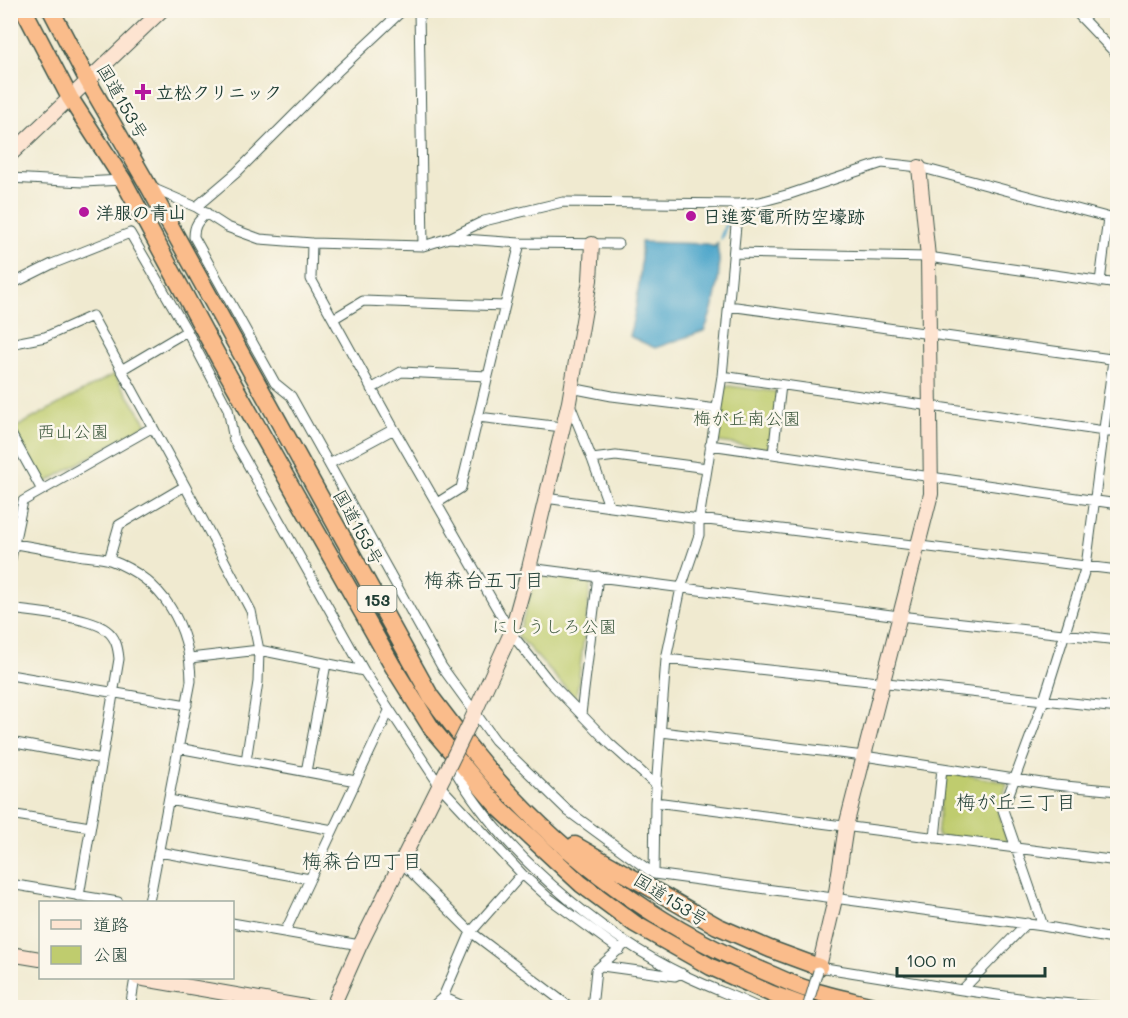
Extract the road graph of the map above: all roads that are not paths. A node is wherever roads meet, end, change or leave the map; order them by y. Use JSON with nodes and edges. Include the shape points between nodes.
{"nodes":[{"id":1,"x":24,"y":10,"type":"edge"},
{"id":2,"x":51,"y":10,"type":"edge"},
{"id":3,"x":162,"y":10,"type":"edge"},
{"id":4,"x":404,"y":10,"type":"edge"},
{"id":5,"x":419,"y":10,"type":"edge"},
{"id":6,"x":1074,"y":10,"type":"edge"},
{"id":7,"x":1118,"y":56,"type":"edge"},
{"id":8,"x":88,"y":81,"type":"junction"},
{"id":9,"x":70,"y":98,"type":"junction"},
{"id":10,"x":10,"y":155,"type":"edge"},
{"id":11,"x":919,"y":167,"type":"junction"},
{"id":12,"x":10,"y":178,"type":"edge"},
{"id":13,"x":123,"y":180,"type":"junction"},
{"id":14,"x":150,"y":187,"type":"junction"},
{"id":15,"x":738,"y":204,"type":"junction"},
{"id":16,"x":196,"y":207,"type":"junction"},
{"id":17,"x":207,"y":213,"type":"junction"},
{"id":18,"x":1113,"y":219,"type":"edge"},
{"id":19,"x":449,"y":238,"type":"junction"},
{"id":20,"x":312,"y":243,"type":"junction"},
{"id":21,"x":520,"y":243,"type":"junction"},
{"id":22,"x":592,"y":244,"type":"junction"},
{"id":23,"x":618,"y":244,"type":"dead end"},
{"id":24,"x":423,"y":246,"type":"junction"},
{"id":25,"x":734,"y":253,"type":"junction"},
{"id":26,"x":928,"y":257,"type":"junction"},
{"id":27,"x":1100,"y":282,"type":"junction"},
{"id":28,"x":1118,"y":284,"type":"edge"},
{"id":29,"x":10,"y":285,"type":"edge"},
{"id":30,"x":504,"y":306,"type":"junction"},
{"id":31,"x":729,"y":306,"type":"junction"},
{"id":32,"x":333,"y":319,"type":"junction"},
{"id":33,"x":1118,"y":322,"type":"edge"},
{"id":34,"x":187,"y":331,"type":"junction"},
{"id":35,"x":928,"y":335,"type":"junction"},
{"id":36,"x":10,"y":344,"type":"edge"},
{"id":37,"x":258,"y":352,"type":"junction"},
{"id":38,"x":241,"y":356,"type":"junction"},
{"id":39,"x":1115,"y":360,"type":"edge"},
{"id":40,"x":221,"y":362,"type":"junction"},
{"id":41,"x":121,"y":370,"type":"junction"},
{"id":42,"x":488,"y":376,"type":"junction"},
{"id":43,"x":722,"y":376,"type":"junction"},
{"id":44,"x":212,"y":377,"type":"junction"},
{"id":45,"x":782,"y":385,"type":"junction"},
{"id":46,"x":371,"y":389,"type":"junction"},
{"id":47,"x":570,"y":395,"type":"junction"},
{"id":48,"x":930,"y":406,"type":"junction"},
{"id":49,"x":717,"y":410,"type":"junction"},
{"id":50,"x":478,"y":417,"type":"junction"},
{"id":51,"x":153,"y":427,"type":"junction"},
{"id":52,"x":562,"y":427,"type":"junction"},
{"id":53,"x":394,"y":429,"type":"junction"},
{"id":54,"x":1104,"y":430,"type":"junction"},
{"id":55,"x":10,"y":432,"type":"edge"},
{"id":56,"x":1118,"y":433,"type":"edge"},
{"id":57,"x":710,"y":445,"type":"junction"},
{"id":58,"x":773,"y":454,"type":"junction"},
{"id":59,"x":592,"y":459,"type":"junction"},
{"id":60,"x":329,"y":464,"type":"junction"},
{"id":61,"x":707,"y":468,"type":"junction"},
{"id":62,"x":932,"y":477,"type":"junction"},
{"id":63,"x":185,"y":486,"type":"junction"},
{"id":64,"x":42,"y":489,"type":"junction"},
{"id":65,"x":545,"y":498,"type":"junction"},
{"id":66,"x":1094,"y":501,"type":"junction"},
{"id":67,"x":437,"y":502,"type":"junction"},
{"id":68,"x":1118,"y":504,"type":"edge"},
{"id":69,"x":609,"y":506,"type":"junction"},
{"id":70,"x":699,"y":519,"type":"junction"},
{"id":71,"x":12,"y":543,"type":"edge"},
{"id":72,"x":918,"y":544,"type":"junction"},
{"id":73,"x":109,"y":560,"type":"junction"},
{"id":74,"x":10,"y":563,"type":"edge"},
{"id":75,"x":1086,"y":566,"type":"junction"},
{"id":76,"x":529,"y":568,"type":"junction"},
{"id":77,"x":1118,"y":570,"type":"edge"},
{"id":78,"x":598,"y":576,"type":"junction"},
{"id":79,"x":681,"y":588,"type":"junction"},
{"id":80,"x":10,"y":609,"type":"edge"},
{"id":81,"x":899,"y":616,"type":"junction"},
{"id":82,"x":511,"y":633,"type":"junction"},
{"id":83,"x":1063,"y":636,"type":"junction"},
{"id":84,"x":1118,"y":640,"type":"edge"},
{"id":85,"x":259,"y":650,"type":"junction"},
{"id":86,"x":190,"y":658,"type":"junction"},
{"id":87,"x":666,"y":659,"type":"junction"},
{"id":88,"x":326,"y":664,"type":"junction"},
{"id":89,"x":364,"y":671,"type":"junction"},
{"id":90,"x":10,"y":675,"type":"edge"},
{"id":91,"x":882,"y":682,"type":"junction"},
{"id":92,"x":113,"y":693,"type":"junction"},
{"id":93,"x":1044,"y":700,"type":"junction"},
{"id":94,"x":186,"y":705,"type":"junction"},
{"id":95,"x":1118,"y":708,"type":"edge"},
{"id":96,"x":389,"y":711,"type":"junction"},
{"id":97,"x":581,"y":714,"type":"junction"},
{"id":98,"x":472,"y":719,"type":"junction"},
{"id":99,"x":432,"y":729,"type":"junction"},
{"id":100,"x":660,"y":732,"type":"junction"},
{"id":101,"x":10,"y":742,"type":"edge"},
{"id":102,"x":178,"y":748,"type":"junction"},
{"id":103,"x":864,"y":756,"type":"junction"},
{"id":104,"x":102,"y":759,"type":"junction"},
{"id":105,"x":246,"y":761,"type":"junction"},
{"id":106,"x":942,"y":768,"type":"junction"},
{"id":107,"x":306,"y":772,"type":"junction"},
{"id":108,"x":1014,"y":780,"type":"junction"},
{"id":109,"x":356,"y":781,"type":"junction"},
{"id":110,"x":442,"y":781,"type":"junction"},
{"id":111,"x":657,"y":786,"type":"junction"},
{"id":112,"x":1118,"y":791,"type":"edge"},
{"id":113,"x":169,"y":800,"type":"junction"},
{"id":114,"x":655,"y":802,"type":"junction"},
{"id":115,"x":10,"y":814,"type":"edge"},
{"id":116,"x":846,"y":826,"type":"junction"},
{"id":117,"x":90,"y":827,"type":"junction"},
{"id":118,"x":543,"y":828,"type":"junction"},
{"id":119,"x":333,"y":830,"type":"junction"},
{"id":120,"x":935,"y":838,"type":"junction"},
{"id":121,"x":1018,"y":848,"type":"junction"},
{"id":122,"x":159,"y":852,"type":"junction"},
{"id":123,"x":1118,"y":861,"type":"edge"},
{"id":124,"x":401,"y":862,"type":"junction"},
{"id":125,"x":522,"y":874,"type":"junction"},
{"id":126,"x":654,"y":874,"type":"junction"},
{"id":127,"x":310,"y":879,"type":"junction"},
{"id":128,"x":10,"y":884,"type":"edge"},
{"id":129,"x":79,"y":896,"type":"junction"},
{"id":130,"x":835,"y":899,"type":"junction"},
{"id":131,"x":107,"y":901,"type":"edge"},
{"id":132,"x":149,"y":901,"type":"edge"},
{"id":133,"x":234,"y":923,"type":"edge"},
{"id":134,"x":1027,"y":923,"type":"junction"},
{"id":135,"x":1043,"y":926,"type":"junction"},
{"id":136,"x":285,"y":932,"type":"junction"},
{"id":137,"x":471,"y":932,"type":"junction"},
{"id":138,"x":1118,"y":940,"type":"edge"},
{"id":139,"x":627,"y":942,"type":"junction"},
{"id":140,"x":360,"y":945,"type":"junction"},
{"id":141,"x":620,"y":950,"type":"junction"},
{"id":142,"x":10,"y":954,"type":"edge"},
{"id":143,"x":39,"y":959,"type":"edge"},
{"id":144,"x":602,"y":966,"type":"junction"},
{"id":145,"x":818,"y":969,"type":"junction"},
{"id":146,"x":681,"y":974,"type":"junction"},
{"id":147,"x":137,"y":979,"type":"edge"},
{"id":148,"x":143,"y":979,"type":"edge"},
{"id":149,"x":962,"y":990,"type":"junction"},
{"id":150,"x":443,"y":997,"type":"junction"},
{"id":151,"x":130,"y":1008,"type":"edge"},
{"id":152,"x":311,"y":1008,"type":"edge"},
{"id":153,"x":332,"y":1008,"type":"edge"},
{"id":154,"x":431,"y":1008,"type":"edge"},
{"id":155,"x":467,"y":1008,"type":"edge"},
{"id":156,"x":571,"y":1008,"type":"edge"},
{"id":157,"x":592,"y":1008,"type":"edge"},
{"id":158,"x":759,"y":1008,"type":"edge"},
{"id":159,"x":808,"y":1008,"type":"edge"},
{"id":160,"x":881,"y":1008,"type":"edge"},
{"id":161,"x":1115,"y":1008,"type":"edge"}],
"edges":[{"from":1,"to":9,"type":"highway","number":"153"},
{"from":2,"to":8,"type":"highway","name":"国道153号","number":"153"},
{"from":3,"to":8,"type":"street"},
{"from":4,"to":16,"type":"street"},
{"from":5,"to":24,"type":"street"},
{"from":6,"to":7,"type":"street"},
{"from":8,"to":9,"type":"street"},
{"from":8,"to":14,"type":"highway","name":"国道153号","number":"153"},
{"from":9,"to":10,"type":"street"},
{"from":9,"to":13,"type":"highway","number":"153"},
{"from":11,"to":15,"type":"street","via":[[882,163],[790,194]]},
{"from":11,"to":18,"type":"street"},
{"from":11,"to":26,"type":"street"},
{"from":12,"to":13,"type":"street"},
{"from":13,"to":40,"type":"highway","number":"153"},
{"from":14,"to":16,"type":"street"},
{"from":14,"to":38,"type":"highway","name":"国道153号","number":"153"},
{"from":15,"to":19,"type":"street","via":[[563,202],[484,222]]},
{"from":15,"to":25,"type":"street"},
{"from":16,"to":17,"type":"street"},
{"from":17,"to":20,"type":"street","via":[[227,228],[260,239]]},
{"from":17,"to":37,"type":"street","via":[[197,222],[194,237]]},
{"from":18,"to":27,"type":"street"},
{"from":19,"to":21,"type":"street"},
{"from":19,"to":24,"type":"street"},
{"from":20,"to":24,"type":"street"},
{"from":20,"to":32,"type":"street","via":[[311,279]]},
{"from":21,"to":22,"type":"street"},
{"from":21,"to":30,"type":"street"},
{"from":22,"to":23,"type":"street"},
{"from":22,"to":47,"type":"street","via":[[590,280]]},
{"from":25,"to":26,"type":"street"},
{"from":25,"to":31,"type":"street"},
{"from":26,"to":27,"type":"street"},
{"from":26,"to":35,"type":"street"},
{"from":27,"to":28,"type":"street"},
{"from":29,"to":34,"type":"street","via":[[130,233]]},
{"from":30,"to":32,"type":"street","via":[[363,301]]},
{"from":30,"to":42,"type":"street"},
{"from":31,"to":35,"type":"street"},
{"from":31,"to":43,"type":"street"},
{"from":32,"to":46,"type":"street"},
{"from":33,"to":39,"type":"street"},
{"from":34,"to":41,"type":"street"},
{"from":34,"to":44,"type":"street"},
{"from":35,"to":39,"type":"street"},
{"from":35,"to":48,"type":"street"},
{"from":36,"to":41,"type":"street","via":[[45,337],[92,316]]},
{"from":37,"to":38,"type":"street"},
{"from":37,"to":60,"type":"street","via":[[275,383],[291,396]]},
{"from":38,"to":118,"type":"highway","name":"国道153号","number":"153","via":[[431,697],[477,757]]},
{"from":39,"to":54,"type":"street"},
{"from":40,"to":44,"type":"street"},
{"from":40,"to":99,"type":"highway","number":"153"},
{"from":41,"to":51,"type":"street"},
{"from":42,"to":46,"type":"street","via":[[401,372]]},
{"from":42,"to":50,"type":"street"},
{"from":43,"to":45,"type":"street"},
{"from":43,"to":49,"type":"street"},
{"from":44,"to":89,"type":"street","via":[[228,409],[234,440]]},
{"from":45,"to":48,"type":"street"},
{"from":45,"to":58,"type":"street"},
{"from":46,"to":53,"type":"street"},
{"from":47,"to":49,"type":"street","via":[[612,396]]},
{"from":47,"to":52,"type":"street"},
{"from":47,"to":59,"type":"street"},
{"from":48,"to":54,"type":"street"},
{"from":48,"to":62,"type":"street"},
{"from":49,"to":57,"type":"street"},
{"from":50,"to":52,"type":"street"},
{"from":50,"to":67,"type":"street","via":[[461,488]]},
{"from":51,"to":63,"type":"street"},
{"from":51,"to":64,"type":"street"},
{"from":52,"to":65,"type":"street"},
{"from":53,"to":60,"type":"street"},
{"from":53,"to":67,"type":"street"},
{"from":54,"to":56,"type":"street"},
{"from":54,"to":66,"type":"street"},
{"from":55,"to":64,"type":"street"},
{"from":57,"to":58,"type":"street"},
{"from":57,"to":61,"type":"street"},
{"from":58,"to":62,"type":"street"},
{"from":59,"to":61,"type":"street","via":[[616,456]]},
{"from":59,"to":69,"type":"street"},
{"from":60,"to":98,"type":"street"},
{"from":61,"to":70,"type":"street"},
{"from":62,"to":66,"type":"street"},
{"from":62,"to":72,"type":"street"},
{"from":63,"to":73,"type":"street","via":[[119,525]]},
{"from":63,"to":85,"type":"street","via":[[251,611]]},
{"from":64,"to":71,"type":"street","via":[[23,501]]},
{"from":65,"to":69,"type":"street"},
{"from":65,"to":76,"type":"street"},
{"from":66,"to":68,"type":"street"},
{"from":66,"to":75,"type":"street"},
{"from":67,"to":82,"type":"street"},
{"from":69,"to":70,"type":"street"},
{"from":70,"to":72,"type":"street"},
{"from":70,"to":79,"type":"street","via":[[699,535]]},
{"from":71,"to":73,"type":"street"},
{"from":71,"to":74,"type":"street"},
{"from":72,"to":75,"type":"street"},
{"from":72,"to":81,"type":"street"},
{"from":73,"to":86,"type":"street","via":[[141,576],[164,598],[182,626]]},
{"from":75,"to":77,"type":"street"},
{"from":75,"to":83,"type":"street"},
{"from":76,"to":78,"type":"street"},
{"from":76,"to":82,"type":"street"},
{"from":78,"to":79,"type":"street"},
{"from":78,"to":97,"type":"street"},
{"from":79,"to":81,"type":"street"},
{"from":79,"to":87,"type":"street"},
{"from":80,"to":92,"type":"street","via":[[92,623],[106,630],[117,642],[119,659]]},
{"from":81,"to":83,"type":"street"},
{"from":81,"to":91,"type":"street"},
{"from":82,"to":97,"type":"street"},
{"from":82,"to":98,"type":"street"},
{"from":83,"to":84,"type":"street"},
{"from":83,"to":93,"type":"street"},
{"from":85,"to":86,"type":"street"},
{"from":85,"to":88,"type":"street"},
{"from":85,"to":105,"type":"street"},
{"from":86,"to":94,"type":"street"},
{"from":87,"to":91,"type":"street"},
{"from":87,"to":100,"type":"street"},
{"from":88,"to":89,"type":"street"},
{"from":88,"to":107,"type":"street"},
{"from":89,"to":96,"type":"street"},
{"from":90,"to":92,"type":"street"},
{"from":91,"to":93,"type":"street"},
{"from":91,"to":103,"type":"street"},
{"from":92,"to":94,"type":"street"},
{"from":92,"to":104,"type":"street"},
{"from":93,"to":95,"type":"street"},
{"from":93,"to":108,"type":"street"},
{"from":94,"to":102,"type":"street"},
{"from":96,"to":109,"type":"street"},
{"from":96,"to":110,"type":"street"},
{"from":97,"to":111,"type":"street"},
{"from":98,"to":110,"type":"street","bridge":true},
{"from":98,"to":126,"type":"street","via":[[568,811]]},
{"from":99,"to":139,"type":"street","via":[[488,820],[574,904]]},
{"from":99,"to":159,"type":"highway","number":"153","via":[[499,808],[581,884],[635,924],[711,967]]},
{"from":100,"to":103,"type":"street"},
{"from":100,"to":111,"type":"street"},
{"from":101,"to":104,"type":"street"},
{"from":102,"to":105,"type":"street"},
{"from":102,"to":113,"type":"street"},
{"from":103,"to":106,"type":"street"},
{"from":103,"to":116,"type":"street"},
{"from":104,"to":117,"type":"street"},
{"from":105,"to":107,"type":"street"},
{"from":106,"to":108,"type":"street"},
{"from":106,"to":120,"type":"street"},
{"from":107,"to":109,"type":"street"},
{"from":108,"to":112,"type":"street"},
{"from":108,"to":121,"type":"street","via":[[1003,810]]},
{"from":109,"to":119,"type":"street"},
{"from":110,"to":124,"type":"street"},
{"from":110,"to":125,"type":"street"},
{"from":111,"to":114,"type":"street"},
{"from":113,"to":119,"type":"street"},
{"from":113,"to":122,"type":"street"},
{"from":114,"to":116,"type":"street"},
{"from":114,"to":126,"type":"street"},
{"from":115,"to":117,"type":"street"},
{"from":116,"to":120,"type":"street"},
{"from":116,"to":130,"type":"street"},
{"from":117,"to":129,"type":"street"},
{"from":118,"to":145,"type":"highway","via":[[717,926]]},
{"from":118,"to":160,"type":"highway","name":"国道153号","number":"153","via":[[638,905],[688,935],[810,990]]},
{"from":119,"to":127,"type":"street"},
{"from":120,"to":121,"type":"street"},
{"from":121,"to":123,"type":"street"},
{"from":121,"to":135,"type":"street"},
{"from":122,"to":127,"type":"street"},
{"from":122,"to":132,"type":"street"},
{"from":124,"to":137,"type":"street"},
{"from":124,"to":140,"type":"street"},
{"from":125,"to":137,"type":"street"},
{"from":125,"to":141,"type":"street"},
{"from":126,"to":130,"type":"street"},
{"from":127,"to":136,"type":"street"},
{"from":128,"to":129,"type":"street"},
{"from":129,"to":131,"type":"street"},
{"from":130,"to":134,"type":"street"},
{"from":130,"to":145,"type":"street"},
{"from":133,"to":136,"type":"street"},
{"from":134,"to":135,"type":"street"},
{"from":134,"to":149,"type":"street"},
{"from":135,"to":138,"type":"street"},
{"from":136,"to":140,"type":"street"},
{"from":137,"to":150,"type":"street"},
{"from":137,"to":156,"type":"street"},
{"from":139,"to":141,"type":"street"},
{"from":139,"to":146,"type":"street"},
{"from":140,"to":153,"type":"street"},
{"from":141,"to":144,"type":"street"},
{"from":142,"to":143,"type":"street"},
{"from":144,"to":146,"type":"street"},
{"from":144,"to":157,"type":"street","via":[[596,970]]},
{"from":145,"to":149,"type":"street"},
{"from":145,"to":159,"type":"street","bridge":true},
{"from":146,"to":158,"type":"street"},
{"from":147,"to":151,"type":"street"},
{"from":148,"to":152,"type":"street"},
{"from":149,"to":161,"type":"street"},
{"from":150,"to":154,"type":"street"},
{"from":150,"to":155,"type":"street"}]}
